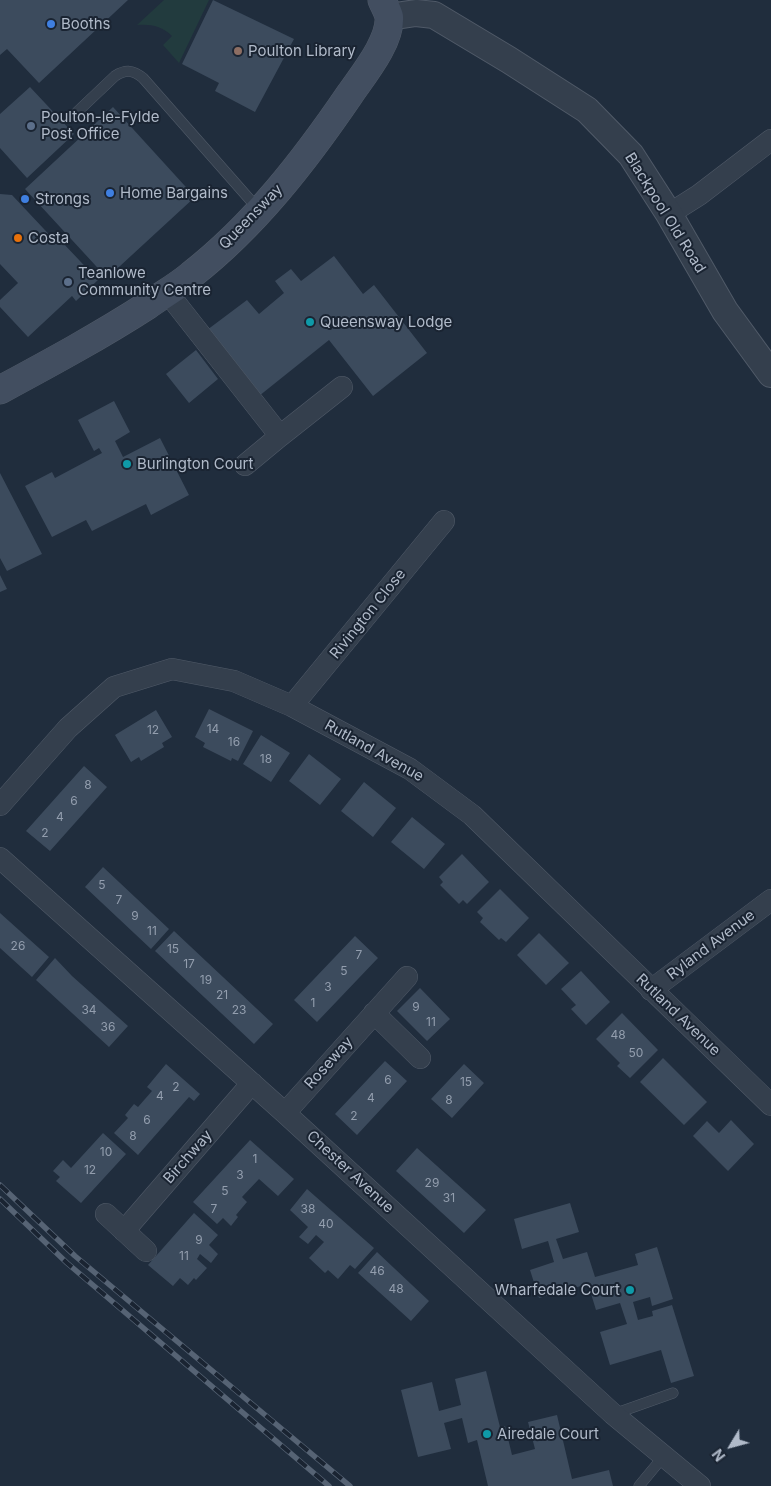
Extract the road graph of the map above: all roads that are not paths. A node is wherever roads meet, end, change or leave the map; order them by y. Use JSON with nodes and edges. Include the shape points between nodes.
{"nodes":[{"id":1,"x":386,"y":9,"type":"edge"},
{"id":2,"x":77,"y":112,"type":"dead end"},
{"id":3,"x":771,"y":140,"type":"edge"},
{"id":4,"x":260,"y":210,"type":"junction"},
{"id":5,"x":669,"y":214,"type":"junction"},
{"id":6,"x":167,"y":292,"type":"junction"},
{"id":7,"x":771,"y":374,"type":"edge"},
{"id":8,"x":342,"y":387,"type":"dead end"},
{"id":9,"x":0,"y":390,"type":"edge"},
{"id":10,"x":280,"y":436,"type":"junction"},
{"id":11,"x":245,"y":465,"type":"dead end"},
{"id":12,"x":444,"y":521,"type":"dead end"},
{"id":13,"x":292,"y":706,"type":"junction"},
{"id":14,"x":0,"y":804,"type":"edge"},
{"id":15,"x":0,"y":858,"type":"edge"},
{"id":16,"x":771,"y":900,"type":"edge"},
{"id":17,"x":407,"y":977,"type":"dead end"},
{"id":18,"x":651,"y":990,"type":"junction"},
{"id":19,"x":374,"y":1013,"type":"junction"},
{"id":20,"x":420,"y":1058,"type":"dead end"},
{"id":21,"x":252,"y":1083,"type":"junction"},
{"id":22,"x":771,"y":1106,"type":"edge"},
{"id":23,"x":285,"y":1113,"type":"junction"},
{"id":24,"x":106,"y":1214,"type":"dead end"},
{"id":25,"x":124,"y":1231,"type":"junction"},
{"id":26,"x":146,"y":1251,"type":"dead end"},
{"id":27,"x":673,"y":1393,"type":"dead end"},
{"id":28,"x":613,"y":1414,"type":"junction"},
{"id":29,"x":663,"y":1456,"type":"junction"},
{"id":30,"x":639,"y":1486,"type":"edge"},
{"id":31,"x":700,"y":1486,"type":"edge"}],
"edges":[{"from":1,"to":4,"type":"main road","name":"Queensway","via":[[386,35],[379,52],[320,139]]},
{"from":1,"to":5,"type":"street","name":"Blackpool Old Road","via":[[434,16],[587,110],[631,156]]},
{"from":2,"to":4,"type":"lane","via":[[121,72],[136,73]]},
{"from":3,"to":5,"type":"street"},
{"from":4,"to":6,"type":"main road","name":"Queensway","via":[[210,259]]},
{"from":5,"to":7,"type":"street","name":"Blackpool Old Road","via":[[725,311]]},
{"from":6,"to":9,"type":"main road","name":"Queensway","via":[[105,333]]},
{"from":6,"to":10,"type":"street"},
{"from":8,"to":10,"type":"street"},
{"from":10,"to":11,"type":"street"},
{"from":12,"to":13,"type":"street","name":"Rivington Close"},
{"from":13,"to":14,"type":"street","name":"Rutland Avenue","via":[[234,681],[172,669],[114,688],[68,728]]},
{"from":13,"to":18,"type":"street","name":"Rutland Avenue","via":[[410,769],[472,815]]},
{"from":15,"to":21,"type":"street","name":"Chester Avenue"},
{"from":16,"to":18,"type":"street","name":"Ryland Avenue"},
{"from":17,"to":19,"type":"street","name":"Roseway"},
{"from":18,"to":22,"type":"street","name":"Rutland Avenue"},
{"from":19,"to":20,"type":"street"},
{"from":19,"to":23,"type":"street","name":"Roseway"},
{"from":21,"to":23,"type":"street","name":"Chester Avenue"},
{"from":21,"to":25,"type":"street","name":"Birchway"},
{"from":23,"to":28,"type":"street","name":"Chester Avenue"},
{"from":24,"to":25,"type":"street"},
{"from":25,"to":26,"type":"street"},
{"from":27,"to":28,"type":"lane"},
{"from":28,"to":29,"type":"street","name":"Chester Avenue"},
{"from":29,"to":30,"type":"lane"},
{"from":29,"to":31,"type":"street","name":"Chester Avenue"}]}
